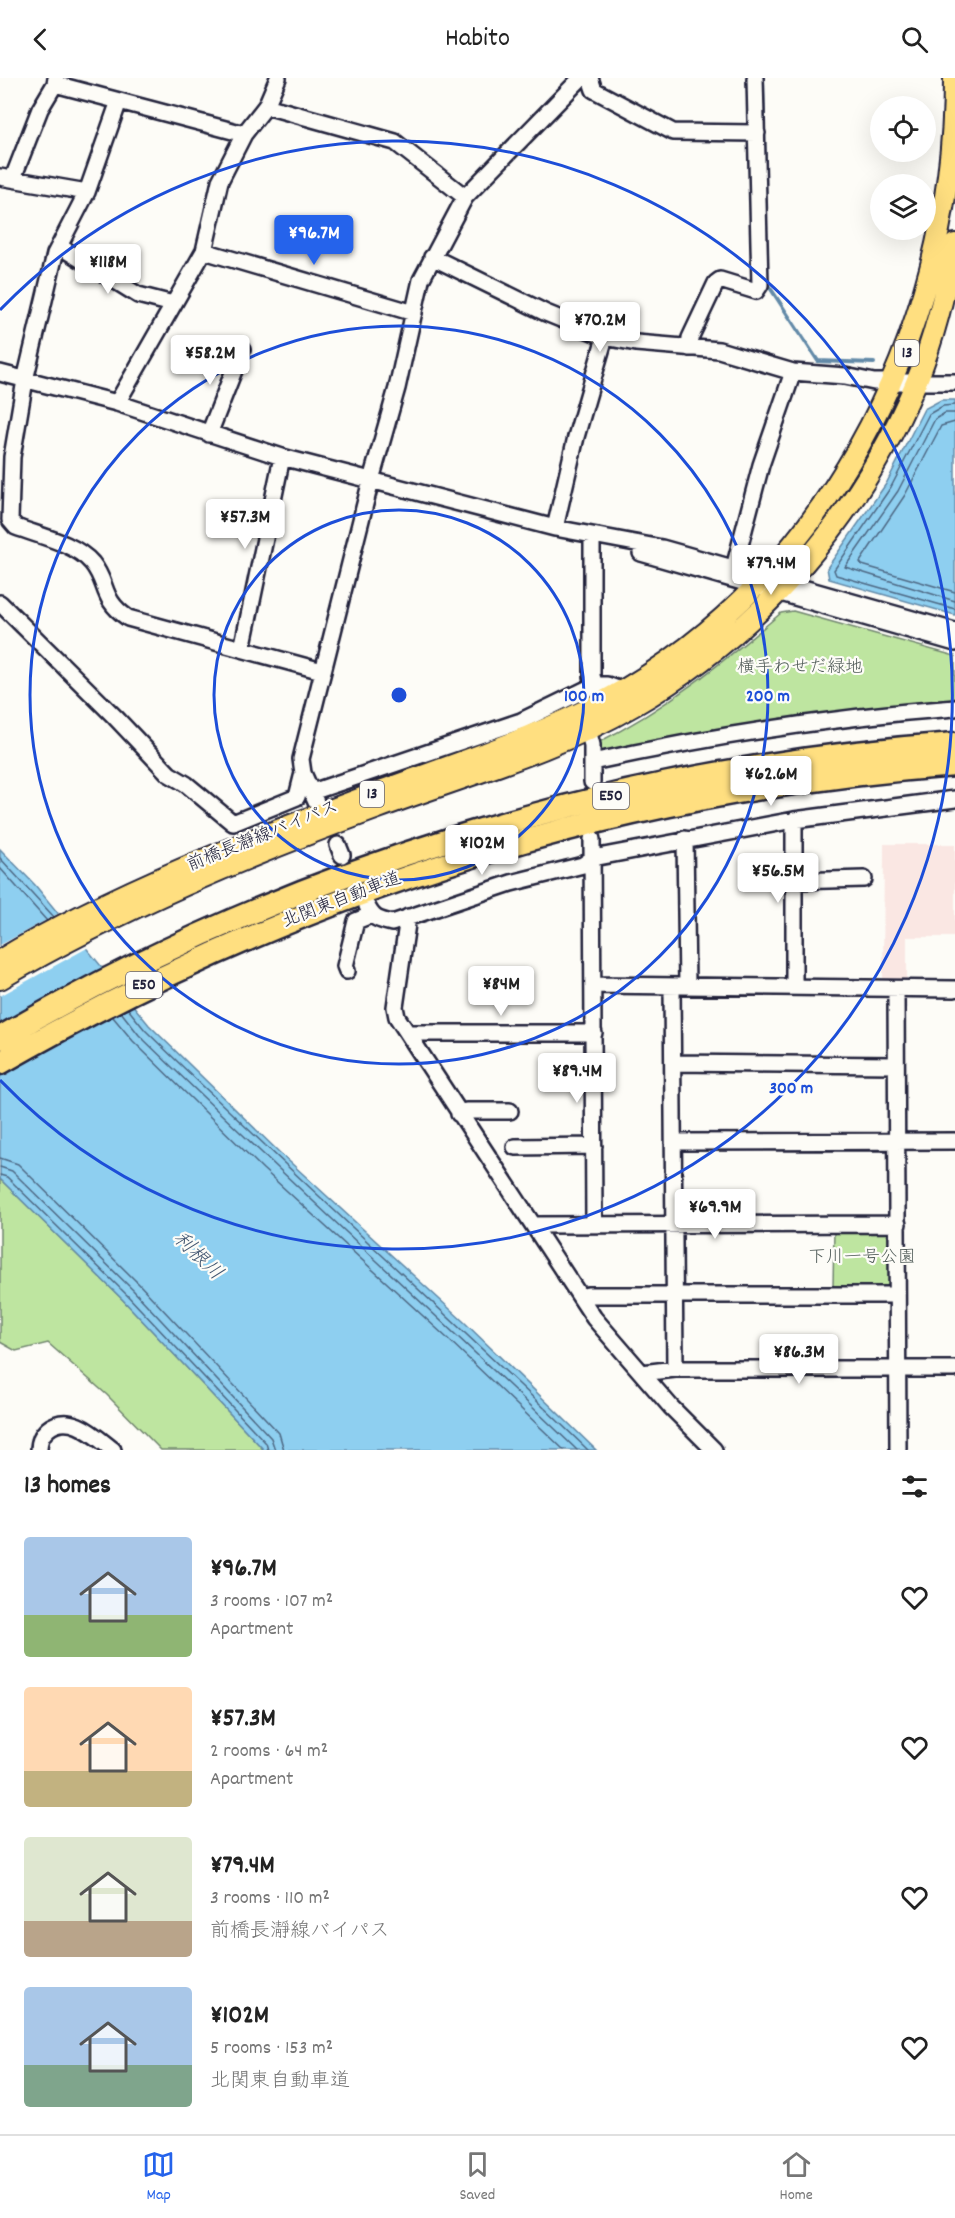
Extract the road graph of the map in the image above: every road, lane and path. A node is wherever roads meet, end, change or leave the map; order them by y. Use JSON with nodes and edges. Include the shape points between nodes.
{"nodes":[{"id":1,"x":278,"y":78,"type":"edge"},
{"id":2,"x":581,"y":78,"type":"edge"},
{"id":3,"x":590,"y":78,"type":"edge"},
{"id":4,"x":755,"y":78,"type":"edge"},
{"id":5,"x":954,"y":78,"type":"edge"},
{"id":6,"x":55,"y":81,"type":"edge"},
{"id":7,"x":118,"y":101,"type":"junction"},
{"id":8,"x":266,"y":106,"type":"junction"},
{"id":9,"x":757,"y":133,"type":"junction"},
{"id":10,"x":244,"y":134,"type":"junction"},
{"id":11,"x":6,"y":177,"type":"edge"},
{"id":12,"x":87,"y":192,"type":"junction"},
{"id":13,"x":465,"y":197,"type":"junction"},
{"id":14,"x":955,"y":243,"type":"edge"},
{"id":15,"x":59,"y":246,"type":"junction"},
{"id":16,"x":204,"y":251,"type":"junction"},
{"id":17,"x":432,"y":257,"type":"junction"},
{"id":18,"x":173,"y":304,"type":"junction"},
{"id":19,"x":414,"y":313,"type":"junction"},
{"id":20,"x":605,"y":337,"type":"junction"},
{"id":21,"x":689,"y":348,"type":"junction"},
{"id":22,"x":242,"y":350,"type":"dead end"},
{"id":23,"x":793,"y":372,"type":"junction"},
{"id":24,"x":0,"y":373,"type":"edge"},
{"id":25,"x":25,"y":380,"type":"junction"},
{"id":26,"x":917,"y":382,"type":"junction"},
{"id":27,"x":955,"y":382,"type":"edge"},
{"id":28,"x":896,"y":383,"type":"junction"},
{"id":29,"x":117,"y":403,"type":"junction"},
{"id":30,"x":209,"y":434,"type":"junction"},
{"id":31,"x":282,"y":458,"type":"junction"},
{"id":32,"x":371,"y":480,"type":"junction"},
{"id":33,"x":555,"y":528,"type":"junction"},
{"id":34,"x":592,"y":537,"type":"junction"},
{"id":35,"x":734,"y":568,"type":"junction"},
{"id":36,"x":760,"y":581,"type":"junction"},
{"id":37,"x":783,"y":588,"type":"junction"},
{"id":38,"x":0,"y":603,"type":"edge"},
{"id":39,"x":955,"y":631,"type":"edge"},
{"id":40,"x":955,"y":643,"type":"edge"},
{"id":41,"x":242,"y":649,"type":"junction"},
{"id":42,"x":322,"y":671,"type":"junction"},
{"id":43,"x":595,"y":685,"type":"junction"},
{"id":44,"x":621,"y":690,"type":"junction"},
{"id":45,"x":955,"y":708,"type":"edge"},
{"id":46,"x":588,"y":730,"type":"junction"},
{"id":47,"x":955,"y":744,"type":"edge"},
{"id":48,"x":592,"y":762,"type":"junction"},
{"id":49,"x":955,"y":765,"type":"edge"},
{"id":50,"x":303,"y":773,"type":"junction"},
{"id":51,"x":592,"y":782,"type":"dead end"},
{"id":52,"x":955,"y":799,"type":"edge"},
{"id":53,"x":794,"y":820,"type":"junction"},
{"id":54,"x":592,"y":839,"type":"dead end"},
{"id":55,"x":685,"y":839,"type":"junction"},
{"id":56,"x":239,"y":853,"type":"junction"},
{"id":57,"x":593,"y":858,"type":"junction"},
{"id":58,"x":864,"y":879,"type":"dead end"},
{"id":59,"x":794,"y":881,"type":"junction"},
{"id":60,"x":408,"y":917,"type":"junction"},
{"id":61,"x":0,"y":960,"type":"edge"},
{"id":62,"x":347,"y":971,"type":"dead end"},
{"id":63,"x":0,"y":979,"type":"edge"},
{"id":64,"x":593,"y":985,"type":"junction"},
{"id":65,"x":679,"y":986,"type":"junction"},
{"id":66,"x":794,"y":987,"type":"junction"},
{"id":67,"x":955,"y":988,"type":"edge"},
{"id":68,"x":896,"y":989,"type":"junction"},
{"id":69,"x":408,"y":1033,"type":"junction"},
{"id":70,"x":594,"y":1033,"type":"junction"},
{"id":71,"x":0,"y":1038,"type":"edge"},
{"id":72,"x":0,"y":1063,"type":"edge"},
{"id":73,"x":673,"y":1064,"type":"junction"},
{"id":74,"x":896,"y":1065,"type":"junction"},
{"id":75,"x":510,"y":1111,"type":"dead end"},
{"id":76,"x":459,"y":1114,"type":"junction"},
{"id":77,"x":898,"y":1141,"type":"junction"},
{"id":78,"x":955,"y":1141,"type":"edge"},
{"id":79,"x":674,"y":1142,"type":"junction"},
{"id":80,"x":594,"y":1146,"type":"junction"},
{"id":81,"x":515,"y":1147,"type":"dead end"},
{"id":82,"x":594,"y":1223,"type":"junction"},
{"id":83,"x":675,"y":1223,"type":"junction"},
{"id":84,"x":534,"y":1224,"type":"junction"},
{"id":85,"x":898,"y":1224,"type":"junction"},
{"id":86,"x":673,"y":1295,"type":"junction"},
{"id":87,"x":897,"y":1295,"type":"junction"},
{"id":88,"x":581,"y":1298,"type":"junction"},
{"id":89,"x":897,"y":1368,"type":"junction"},
{"id":90,"x":675,"y":1369,"type":"junction"},
{"id":91,"x":955,"y":1369,"type":"edge"},
{"id":92,"x":642,"y":1373,"type":"junction"},
{"id":93,"x":39,"y":1450,"type":"edge"},
{"id":94,"x":113,"y":1450,"type":"edge"},
{"id":95,"x":714,"y":1450,"type":"edge"},
{"id":96,"x":898,"y":1450,"type":"edge"}],
"edges":[{"from":1,"to":8,"type":"street"},
{"from":2,"to":13,"type":"street"},
{"from":3,"to":9,"type":"street","via":[[594,90],[673,132]]},
{"from":4,"to":9,"type":"street"},
{"from":5,"to":28,"type":"main road","name":"前橋長瀞線バイパス","number":"13","via":[[953,141],[931,277]]},
{"from":6,"to":7,"type":"street"},
{"from":6,"to":11,"type":"street"},
{"from":7,"to":10,"type":"street"},
{"from":7,"to":12,"type":"street"},
{"from":8,"to":10,"type":"street"},
{"from":8,"to":13,"type":"street","via":[[395,142]]},
{"from":9,"to":21,"type":"street","via":[[760,285],[756,291],[720,280],[716,283]]},
{"from":10,"to":16,"type":"street","via":[[220,181]]},
{"from":11,"to":12,"type":"street"},
{"from":12,"to":15,"type":"street"},
{"from":13,"to":17,"type":"street"},
{"from":14,"to":26,"type":"main road","name":"前橋長瀞線バイパス","number":"13"},
{"from":15,"to":18,"type":"street","via":[[138,295]]},
{"from":15,"to":25,"type":"street"},
{"from":16,"to":18,"type":"street"},
{"from":16,"to":19,"type":"street"},
{"from":17,"to":19,"type":"street","via":[[421,280]]},
{"from":17,"to":20,"type":"street"},
{"from":18,"to":29,"type":"street"},
{"from":19,"to":32,"type":"street"},
{"from":20,"to":21,"type":"street"},
{"from":20,"to":33,"type":"street"},
{"from":21,"to":23,"type":"street","via":[[719,350]]},
{"from":22,"to":30,"type":"street"},
{"from":23,"to":28,"type":"street"},
{"from":23,"to":35,"type":"street","via":[[761,465]]},
{"from":24,"to":25,"type":"street"},
{"from":25,"to":29,"type":"street"},
{"from":25,"to":41,"type":"street","via":[[12,457],[10,520],[76,550],[93,564],[113,607],[128,618]]},
{"from":26,"to":27,"type":"street"},
{"from":26,"to":28,"type":"street"},
{"from":26,"to":37,"type":"main road","name":"前橋長瀞線バイパス","number":"13","via":[[871,471]]},
{"from":28,"to":36,"type":"main road","name":"前橋長瀞線バイパス","number":"13","via":[[850,470],[804,532]]},
{"from":29,"to":30,"type":"street"},
{"from":30,"to":31,"type":"street"},
{"from":31,"to":32,"type":"street"},
{"from":31,"to":41,"type":"street"},
{"from":32,"to":33,"type":"street"},
{"from":32,"to":42,"type":"street"},
{"from":33,"to":34,"type":"street"},
{"from":34,"to":35,"type":"street","via":[[662,548]]},
{"from":34,"to":36,"type":"street"},
{"from":34,"to":43,"type":"street"},
{"from":35,"to":36,"type":"street"},
{"from":36,"to":37,"type":"street"},
{"from":36,"to":44,"type":"main road","name":"前橋長瀞線バイパス","number":"13","via":[[698,638]]},
{"from":37,"to":39,"type":"street"},
{"from":37,"to":40,"type":"street"},
{"from":37,"to":46,"type":"main road","name":"前橋長瀞線バイパス","number":"13","via":[[716,649],[635,705]]},
{"from":38,"to":50,"type":"street","via":[[169,774],[233,823],[297,796]]},
{"from":41,"to":42,"type":"street"},
{"from":42,"to":50,"type":"street","via":[[301,759]]},
{"from":43,"to":44,"type":"street"},
{"from":43,"to":50,"type":"street","via":[[520,721],[314,797]]},
{"from":44,"to":56,"type":"main road","name":"前橋長瀞線バイパス","number":"13","via":[[511,744]]},
{"from":45,"to":48,"type":"street","via":[[726,735]]},
{"from":46,"to":48,"type":"street"},
{"from":46,"to":56,"type":"main road","name":"前橋長瀞線バイパス","number":"13","via":[[518,759]]},
{"from":47,"to":71,"type":"highway","name":"北関東自動車道","number":"E50","via":[[801,760],[646,788],[429,846],[278,901],[116,975]]},
{"from":48,"to":51,"type":"street"},
{"from":49,"to":72,"type":"highway","name":"北関東自動車道","number":"E50","via":[[803,781],[650,809],[435,866],[293,918],[128,993]]},
{"from":52,"to":53,"type":"street"},
{"from":53,"to":55,"type":"street"},
{"from":53,"to":59,"type":"street"},
{"from":54,"to":57,"type":"street"},
{"from":55,"to":57,"type":"street"},
{"from":55,"to":65,"type":"street"},
{"from":56,"to":61,"type":"main road","name":"前橋長瀞線バイパス","number":"13","via":[[165,877]]},
{"from":56,"to":63,"type":"main road","name":"前橋長瀞線バイパス","number":"13"},
{"from":57,"to":60,"type":"street","via":[[583,865],[511,883]]},
{"from":57,"to":64,"type":"street"},
{"from":58,"to":59,"type":"street"},
{"from":59,"to":66,"type":"street"},
{"from":60,"to":62,"type":"street","via":[[392,923],[378,920],[369,910],[356,921]]},
{"from":60,"to":69,"type":"street","via":[[395,1007]]},
{"from":64,"to":65,"type":"street"},
{"from":64,"to":70,"type":"street"},
{"from":65,"to":66,"type":"street"},
{"from":65,"to":73,"type":"street"},
{"from":66,"to":68,"type":"street"},
{"from":67,"to":68,"type":"street"},
{"from":68,"to":74,"type":"street"},
{"from":69,"to":70,"type":"street"},
{"from":69,"to":76,"type":"street"},
{"from":70,"to":80,"type":"street"},
{"from":73,"to":74,"type":"street"},
{"from":73,"to":79,"type":"street"},
{"from":74,"to":77,"type":"street"},
{"from":75,"to":76,"type":"street"},
{"from":76,"to":84,"type":"street"},
{"from":77,"to":78,"type":"street"},
{"from":77,"to":79,"type":"street"},
{"from":77,"to":85,"type":"street"},
{"from":79,"to":83,"type":"street"},
{"from":80,"to":81,"type":"street"},
{"from":80,"to":82,"type":"street"},
{"from":82,"to":83,"type":"street"},
{"from":82,"to":84,"type":"street"},
{"from":83,"to":85,"type":"street"},
{"from":83,"to":86,"type":"street"},
{"from":84,"to":88,"type":"street"},
{"from":85,"to":87,"type":"street"},
{"from":86,"to":87,"type":"street"},
{"from":86,"to":88,"type":"street"},
{"from":86,"to":90,"type":"street"},
{"from":87,"to":89,"type":"street"},
{"from":88,"to":92,"type":"street"},
{"from":89,"to":90,"type":"street"},
{"from":89,"to":91,"type":"street"},
{"from":89,"to":96,"type":"street"},
{"from":90,"to":92,"type":"street"},
{"from":92,"to":95,"type":"street"},
{"from":93,"to":94,"type":"street","via":[[44,1433],[64,1421],[76,1424]]}]}
